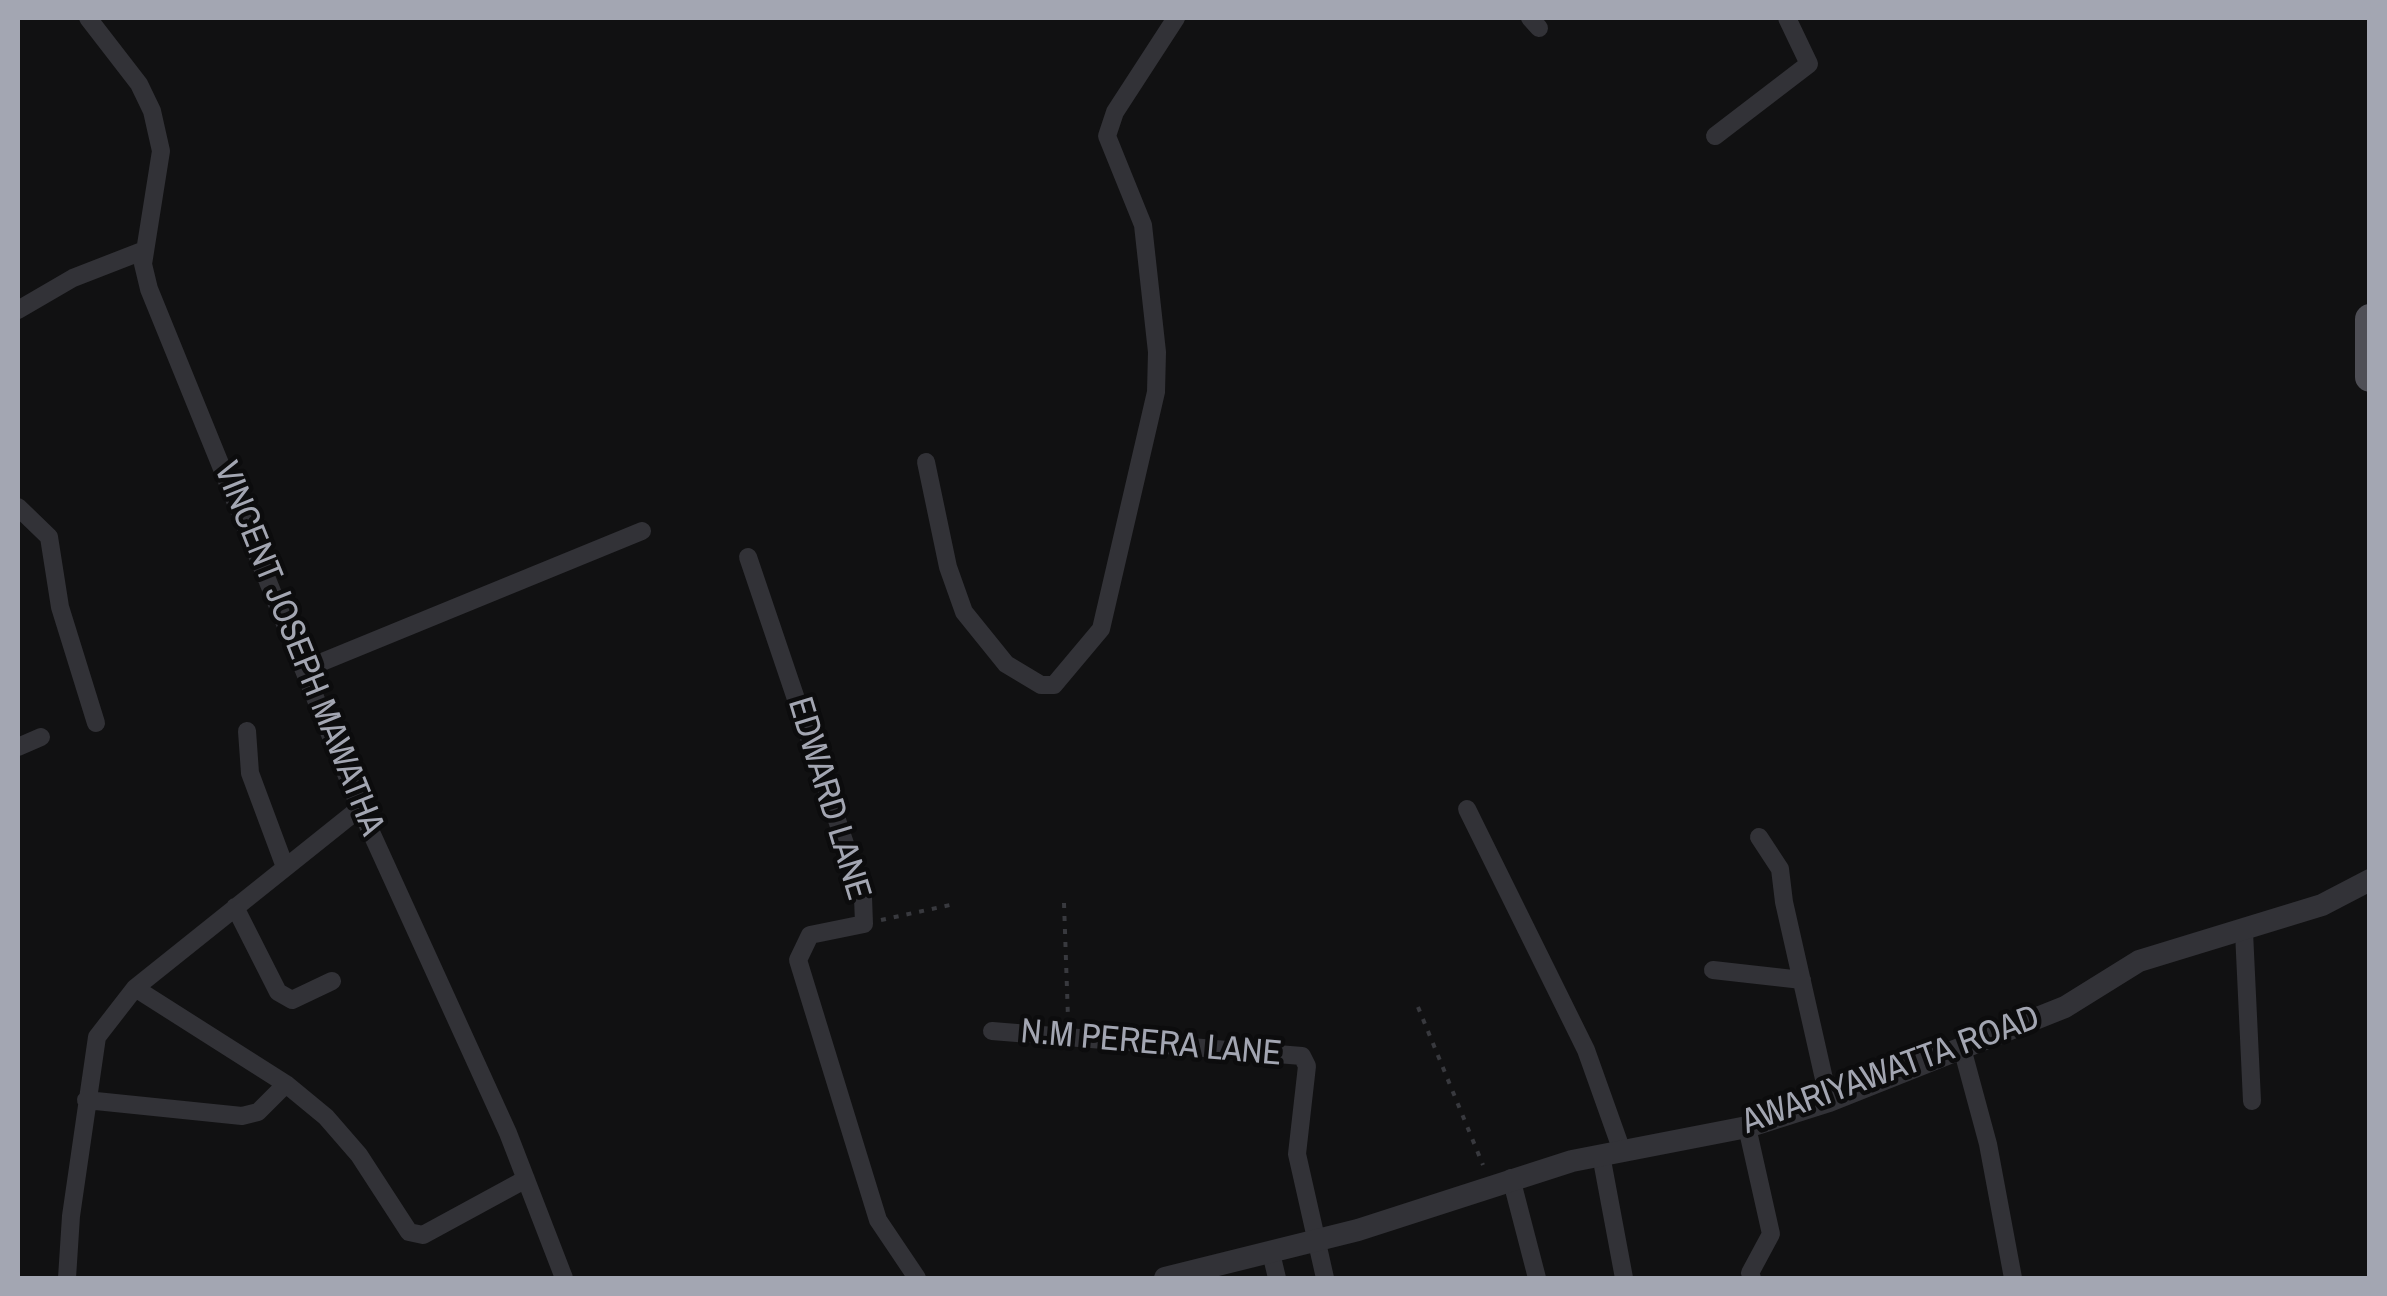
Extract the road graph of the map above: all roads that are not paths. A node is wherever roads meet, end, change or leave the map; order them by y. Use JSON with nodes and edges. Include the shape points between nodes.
{"nodes":[{"id":1,"x":88,"y":18,"type":"edge"},
{"id":2,"x":1176,"y":18,"type":"edge"},
{"id":3,"x":1787,"y":18,"type":"edge"},
{"id":4,"x":1715,"y":136,"type":"dead end"},
{"id":5,"x":145,"y":250,"type":"junction"},
{"id":6,"x":18,"y":310,"type":"edge"},
{"id":7,"x":2370,"y":319,"type":"edge"},
{"id":8,"x":2370,"y":377,"type":"edge"},
{"id":9,"x":926,"y":462,"type":"dead end"},
{"id":10,"x":18,"y":507,"type":"edge"},
{"id":11,"x":642,"y":530,"type":"dead end"},
{"id":12,"x":748,"y":557,"type":"dead end"},
{"id":13,"x":305,"y":668,"type":"junction"},
{"id":14,"x":96,"y":723,"type":"dead end"},
{"id":15,"x":247,"y":731,"type":"dead end"},
{"id":16,"x":41,"y":737,"type":"dead end"},
{"id":17,"x":18,"y":747,"type":"edge"},
{"id":18,"x":360,"y":808,"type":"junction"},
{"id":19,"x":1467,"y":809,"type":"dead end"},
{"id":20,"x":1759,"y":837,"type":"dead end"},
{"id":21,"x":285,"y":867,"type":"junction"},
{"id":22,"x":2370,"y":880,"type":"edge"},
{"id":23,"x":235,"y":907,"type":"junction"},
{"id":24,"x":2244,"y":932,"type":"junction"},
{"id":25,"x":1713,"y":970,"type":"dead end"},
{"id":26,"x":1802,"y":980,"type":"junction"},
{"id":27,"x":332,"y":982,"type":"dead end"},
{"id":28,"x":136,"y":988,"type":"junction"},
{"id":29,"x":992,"y":1031,"type":"dead end"},
{"id":30,"x":1962,"y":1048,"type":"junction"},
{"id":31,"x":286,"y":1084,"type":"junction"},
{"id":32,"x":86,"y":1100,"type":"junction"},
{"id":33,"x":2252,"y":1100,"type":"dead end"},
{"id":34,"x":1830,"y":1101,"type":"junction"},
{"id":35,"x":1746,"y":1128,"type":"junction"},
{"id":36,"x":1611,"y":1153,"type":"junction"},
{"id":37,"x":526,"y":1180,"type":"junction"},
{"id":38,"x":1501,"y":1182,"type":"junction"},
{"id":39,"x":1315,"y":1242,"type":"junction"},
{"id":40,"x":1271,"y":1253,"type":"junction"},
{"id":41,"x":67,"y":1278,"type":"edge"},
{"id":42,"x":564,"y":1278,"type":"edge"},
{"id":43,"x":917,"y":1278,"type":"edge"},
{"id":44,"x":1165,"y":1278,"type":"edge"},
{"id":45,"x":1277,"y":1278,"type":"edge"},
{"id":46,"x":1326,"y":1278,"type":"edge"},
{"id":47,"x":1537,"y":1278,"type":"edge"},
{"id":48,"x":1624,"y":1278,"type":"edge"},
{"id":49,"x":1752,"y":1278,"type":"edge"},
{"id":50,"x":2013,"y":1278,"type":"edge"}],
"edges":[{"from":1,"to":5,"type":"street","name":"VINCENT JOSEPH MAWATHA","via":[[139,84],[162,151]]},
{"from":2,"to":9,"type":"street","via":[[1115,112],[1108,136],[1143,225],[1156,392],[1102,629],[1054,686],[1006,664],[964,612]]},
{"from":3,"to":4,"type":"street","via":[[1809,64]]},
{"from":5,"to":6,"type":"street","via":[[86,272]]},
{"from":5,"to":13,"type":"street","name":"VINCENT JOSEPH MAWATHA","via":[[149,289]]},
{"from":7,"to":8,"type":"main road"},
{"from":10,"to":14,"type":"street","via":[[49,537],[60,607]]},
{"from":11,"to":13,"type":"street"},
{"from":12,"to":43,"type":"street","name":"EDWARD LANE","via":[[863,897],[864,924],[810,935],[798,960],[878,1220]]},
{"from":13,"to":18,"type":"street","name":"VINCENT JOSEPH MAWATHA"},
{"from":15,"to":21,"type":"street","via":[[250,773]]},
{"from":16,"to":17,"type":"street"},
{"from":18,"to":21,"type":"street"},
{"from":18,"to":37,"type":"street","name":"VINCENT JOSEPH MAWATHA"},
{"from":19,"to":36,"type":"street","via":[[1586,1050]]},
{"from":20,"to":26,"type":"street","via":[[1780,870]]},
{"from":21,"to":23,"type":"street"},
{"from":22,"to":24,"type":"street","name":"AWARIYAWATTA ROAD"},
{"from":23,"to":27,"type":"street","via":[[278,992],[292,1000]]},
{"from":23,"to":28,"type":"street"},
{"from":24,"to":30,"type":"street","name":"AWARIYAWATTA ROAD","via":[[2139,961],[2065,1007]]},
{"from":24,"to":33,"type":"street"},
{"from":25,"to":26,"type":"street"},
{"from":26,"to":34,"type":"street"},
{"from":28,"to":31,"type":"street"},
{"from":28,"to":32,"type":"street","via":[[97,1037]]},
{"from":29,"to":39,"type":"street","name":"N.M PERERA LANE","via":[[1302,1056],[1307,1066],[1297,1154]]},
{"from":30,"to":34,"type":"street","name":"AWARIYAWATTA ROAD"},
{"from":30,"to":50,"type":"street"},
{"from":31,"to":32,"type":"street","via":[[258,1112],[242,1116]]},
{"from":31,"to":37,"type":"street","via":[[337,1130],[409,1232],[423,1236]]},
{"from":32,"to":41,"type":"street"},
{"from":34,"to":35,"type":"street","name":"AWARIYAWATTA ROAD"},
{"from":35,"to":36,"type":"street","name":"AWARIYAWATTA ROAD"},
{"from":35,"to":49,"type":"street","via":[[1771,1234]]},
{"from":36,"to":38,"type":"street","name":"AWARIYAWATTA ROAD"},
{"from":36,"to":48,"type":"street"},
{"from":37,"to":42,"type":"street","name":"VINCENT JOSEPH MAWATHA"},
{"from":38,"to":39,"type":"street","name":"AWARIYAWATTA ROAD"},
{"from":38,"to":47,"type":"street"},
{"from":39,"to":40,"type":"street","name":"AWARIYAWATTA ROAD"},
{"from":39,"to":46,"type":"street"},
{"from":40,"to":44,"type":"street","name":"AWARIYAWATTA ROAD"},
{"from":40,"to":45,"type":"street"}]}
